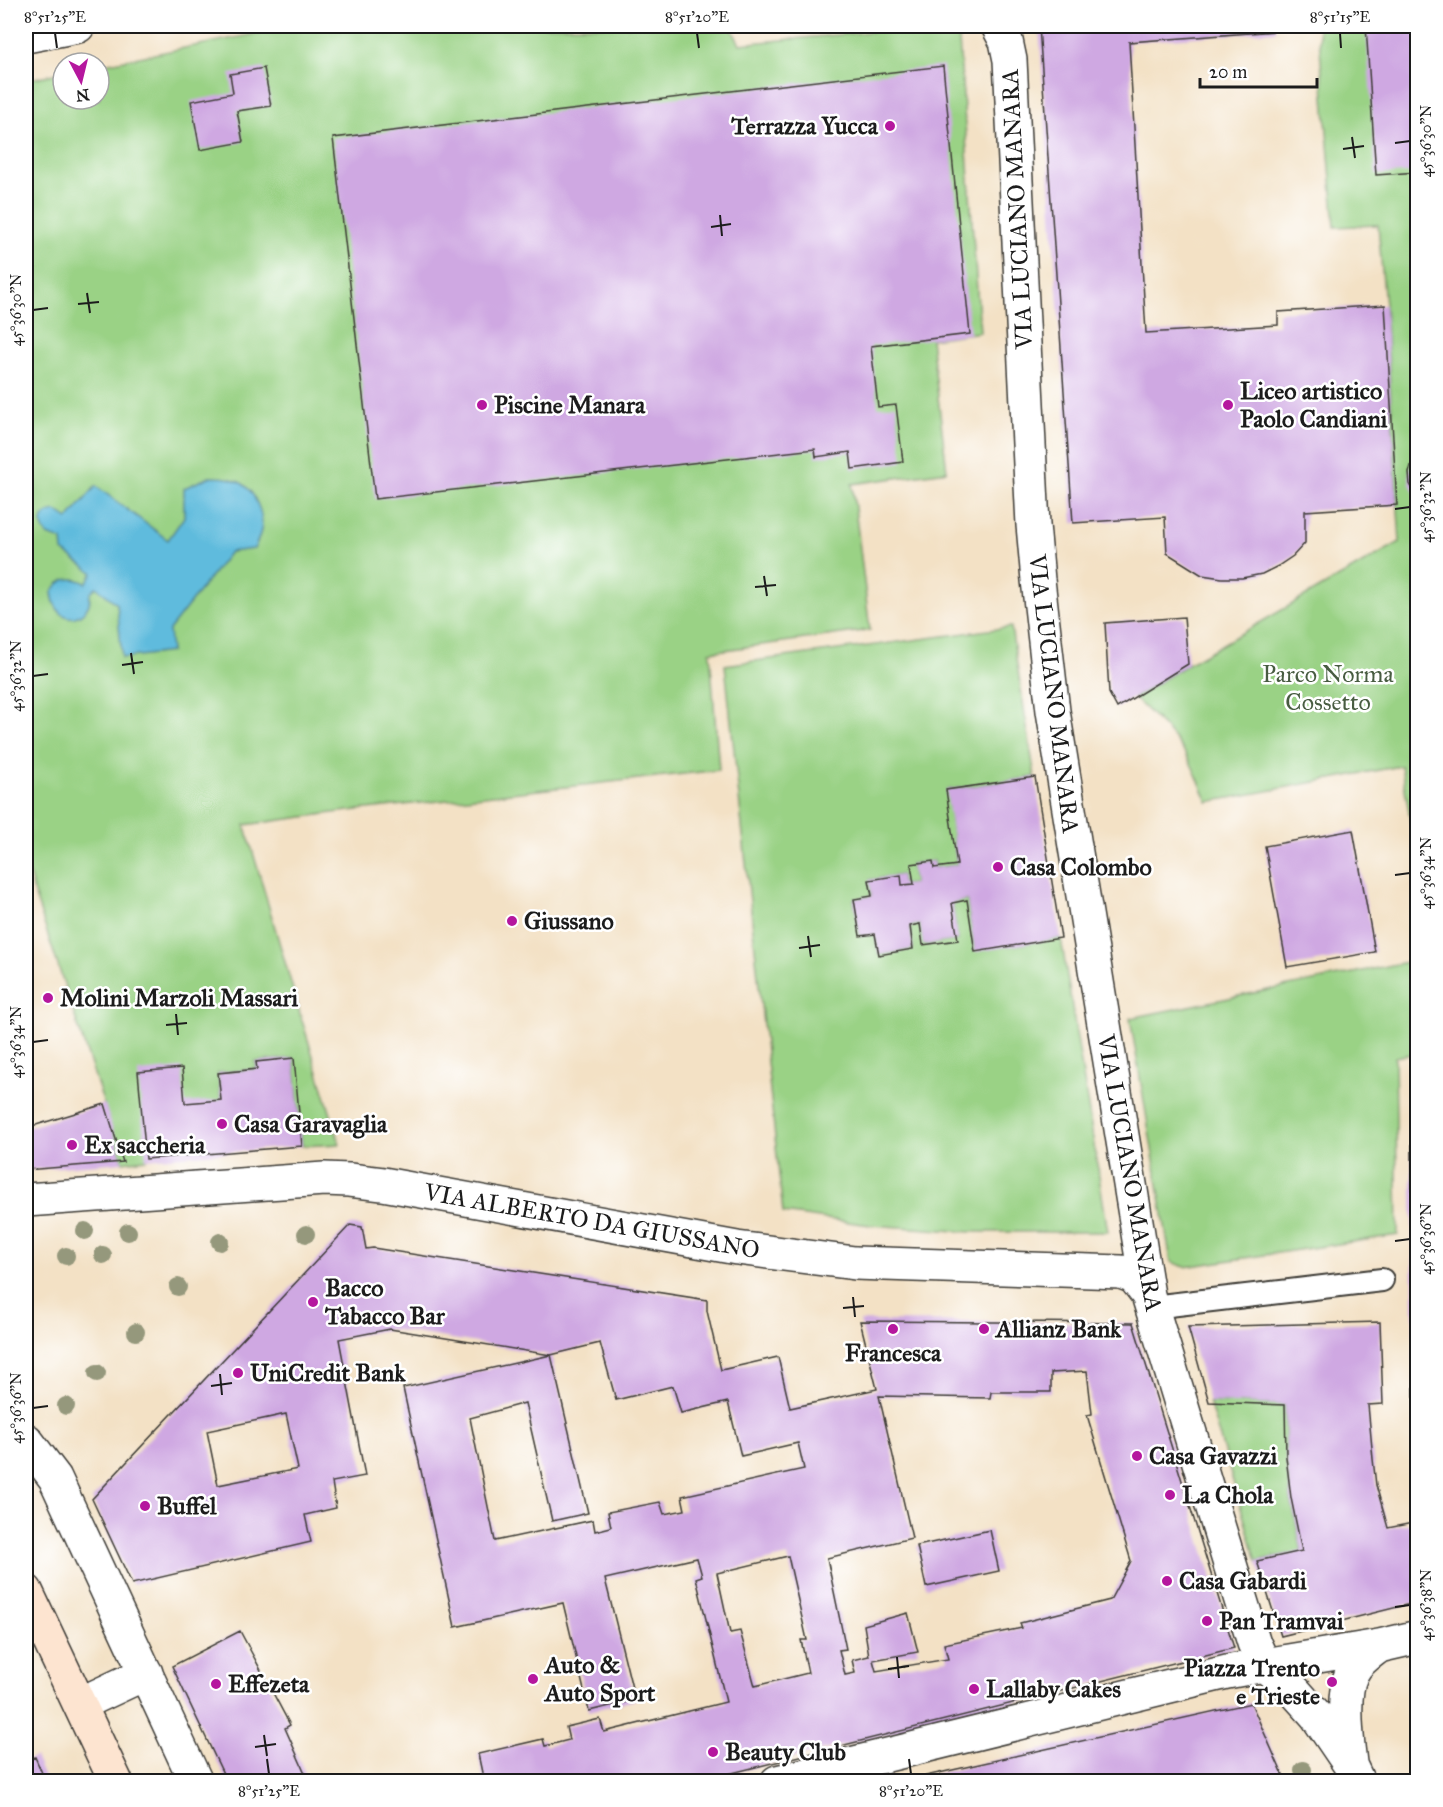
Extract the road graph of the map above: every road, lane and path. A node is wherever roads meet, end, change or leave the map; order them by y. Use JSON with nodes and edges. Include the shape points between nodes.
{"nodes":[{"id":1,"x":78,"y":26,"type":"edge"},
{"id":2,"x":999,"y":26,"type":"edge"},
{"id":3,"x":26,"y":36,"type":"edge"},
{"id":4,"x":26,"y":1200,"type":"edge"},
{"id":5,"x":1382,"y":1280,"type":"dead end"},
{"id":6,"x":1150,"y":1301,"type":"junction"},
{"id":7,"x":26,"y":1440,"type":"edge"},
{"id":8,"x":26,"y":1591,"type":"edge"},
{"id":9,"x":1418,"y":1636,"type":"edge"},
{"id":10,"x":1379,"y":1646,"type":"junction"},
{"id":11,"x":1264,"y":1665,"type":"junction"},
{"id":12,"x":146,"y":1673,"type":"junction"},
{"id":13,"x":80,"y":1704,"type":"junction"},
{"id":14,"x":1354,"y":1773,"type":"edge"},
{"id":15,"x":116,"y":1782,"type":"edge"},
{"id":16,"x":196,"y":1782,"type":"edge"},
{"id":17,"x":777,"y":1782,"type":"edge"}],
"edges":[{"from":1,"to":3,"type":"street"},
{"from":2,"to":6,"type":"street","name":"VIA LUCIANO MANARA","via":[[1010,60],[1033,525],[1052,699]]},
{"from":4,"to":6,"type":"street","name":"VIA ALBERTO DA GIUSSANO","via":[[349,1180],[737,1248],[855,1263],[1121,1272],[1134,1277]]},
{"from":5,"to":6,"type":"lane"},
{"from":6,"to":11,"type":"street","name":"VIA LUCIANO MANARA","via":[[1252,1638]]},
{"from":7,"to":12,"type":"street","via":[[55,1478]]},
{"from":8,"to":13,"type":"main road"},
{"from":9,"to":10,"type":"street"},
{"from":10,"to":11,"type":"street"},
{"from":10,"to":14,"type":"street","via":[[1352,1673],[1348,1688],[1346,1722]]},
{"from":11,"to":14,"type":"street","via":[[1304,1700]]},
{"from":11,"to":17,"type":"street"},
{"from":12,"to":13,"type":"street"},
{"from":12,"to":16,"type":"street"},
{"from":13,"to":15,"type":"main road"}]}
